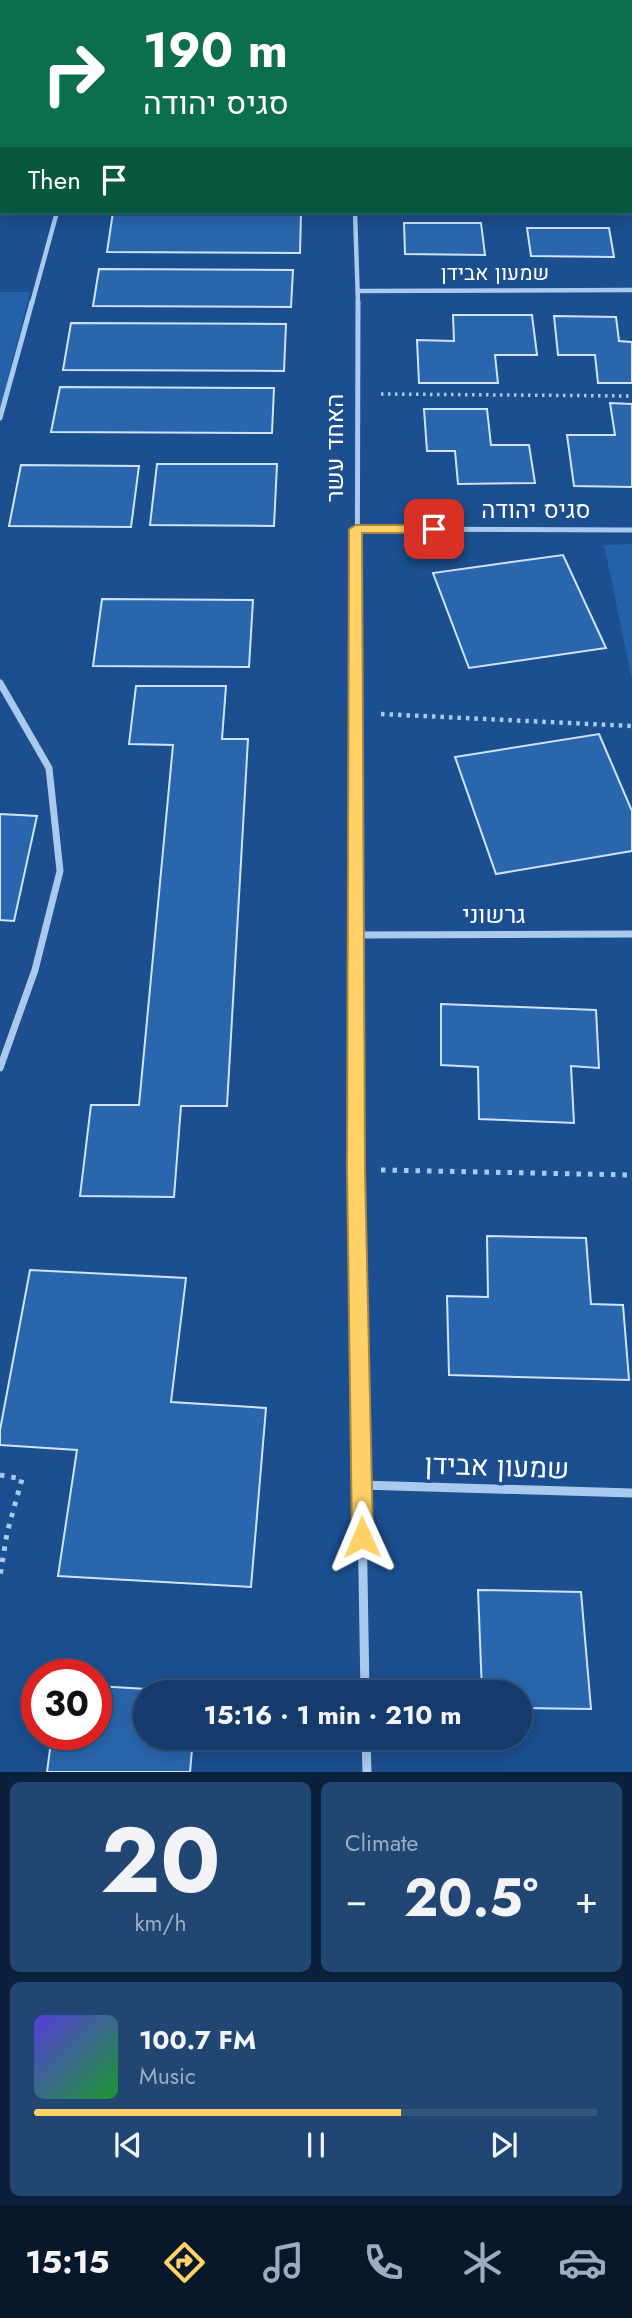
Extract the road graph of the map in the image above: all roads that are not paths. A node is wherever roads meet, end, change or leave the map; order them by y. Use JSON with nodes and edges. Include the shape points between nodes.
{"nodes":[{"id":1,"x":56,"y":214,"type":"edge"},
{"id":2,"x":355,"y":214,"type":"edge"},
{"id":3,"x":358,"y":290,"type":"junction"},
{"id":4,"x":632,"y":290,"type":"edge"},
{"id":5,"x":0,"y":418,"type":"edge"},
{"id":6,"x":356,"y":529,"type":"junction"},
{"id":7,"x":632,"y":530,"type":"edge"},
{"id":8,"x":0,"y":683,"type":"edge"},
{"id":9,"x":632,"y":934,"type":"edge"},
{"id":10,"x":356,"y":935,"type":"junction"},
{"id":11,"x":0,"y":1068,"type":"edge"},
{"id":12,"x":361,"y":1485,"type":"junction"},
{"id":13,"x":632,"y":1493,"type":"edge"},
{"id":14,"x":365,"y":1680,"type":"edge"},
{"id":15,"x":366,"y":1750,"type":"edge"},
{"id":16,"x":366,"y":1772,"type":"edge"}],
"edges":[{"from":1,"to":5,"type":"street"},
{"from":2,"to":3,"type":"street","name":"האחד עשר"},
{"from":3,"to":4,"type":"street","name":"שמעון אבידן"},
{"from":3,"to":6,"type":"street","name":"האחד עשר"},
{"from":6,"to":7,"type":"street","name":"סגיס יהודה"},
{"from":6,"to":10,"type":"street","name":"האחד עשר"},
{"from":8,"to":11,"type":"street","via":[[49,768],[61,871],[35,970]]},
{"from":9,"to":10,"type":"street","name":"גרשוני"},
{"from":10,"to":12,"type":"street","name":"האחד עשר"},
{"from":12,"to":13,"type":"street","name":"שמעון אבידן"},
{"from":12,"to":14,"type":"street","name":"האחד עשר"},
{"from":15,"to":16,"type":"street"}]}
